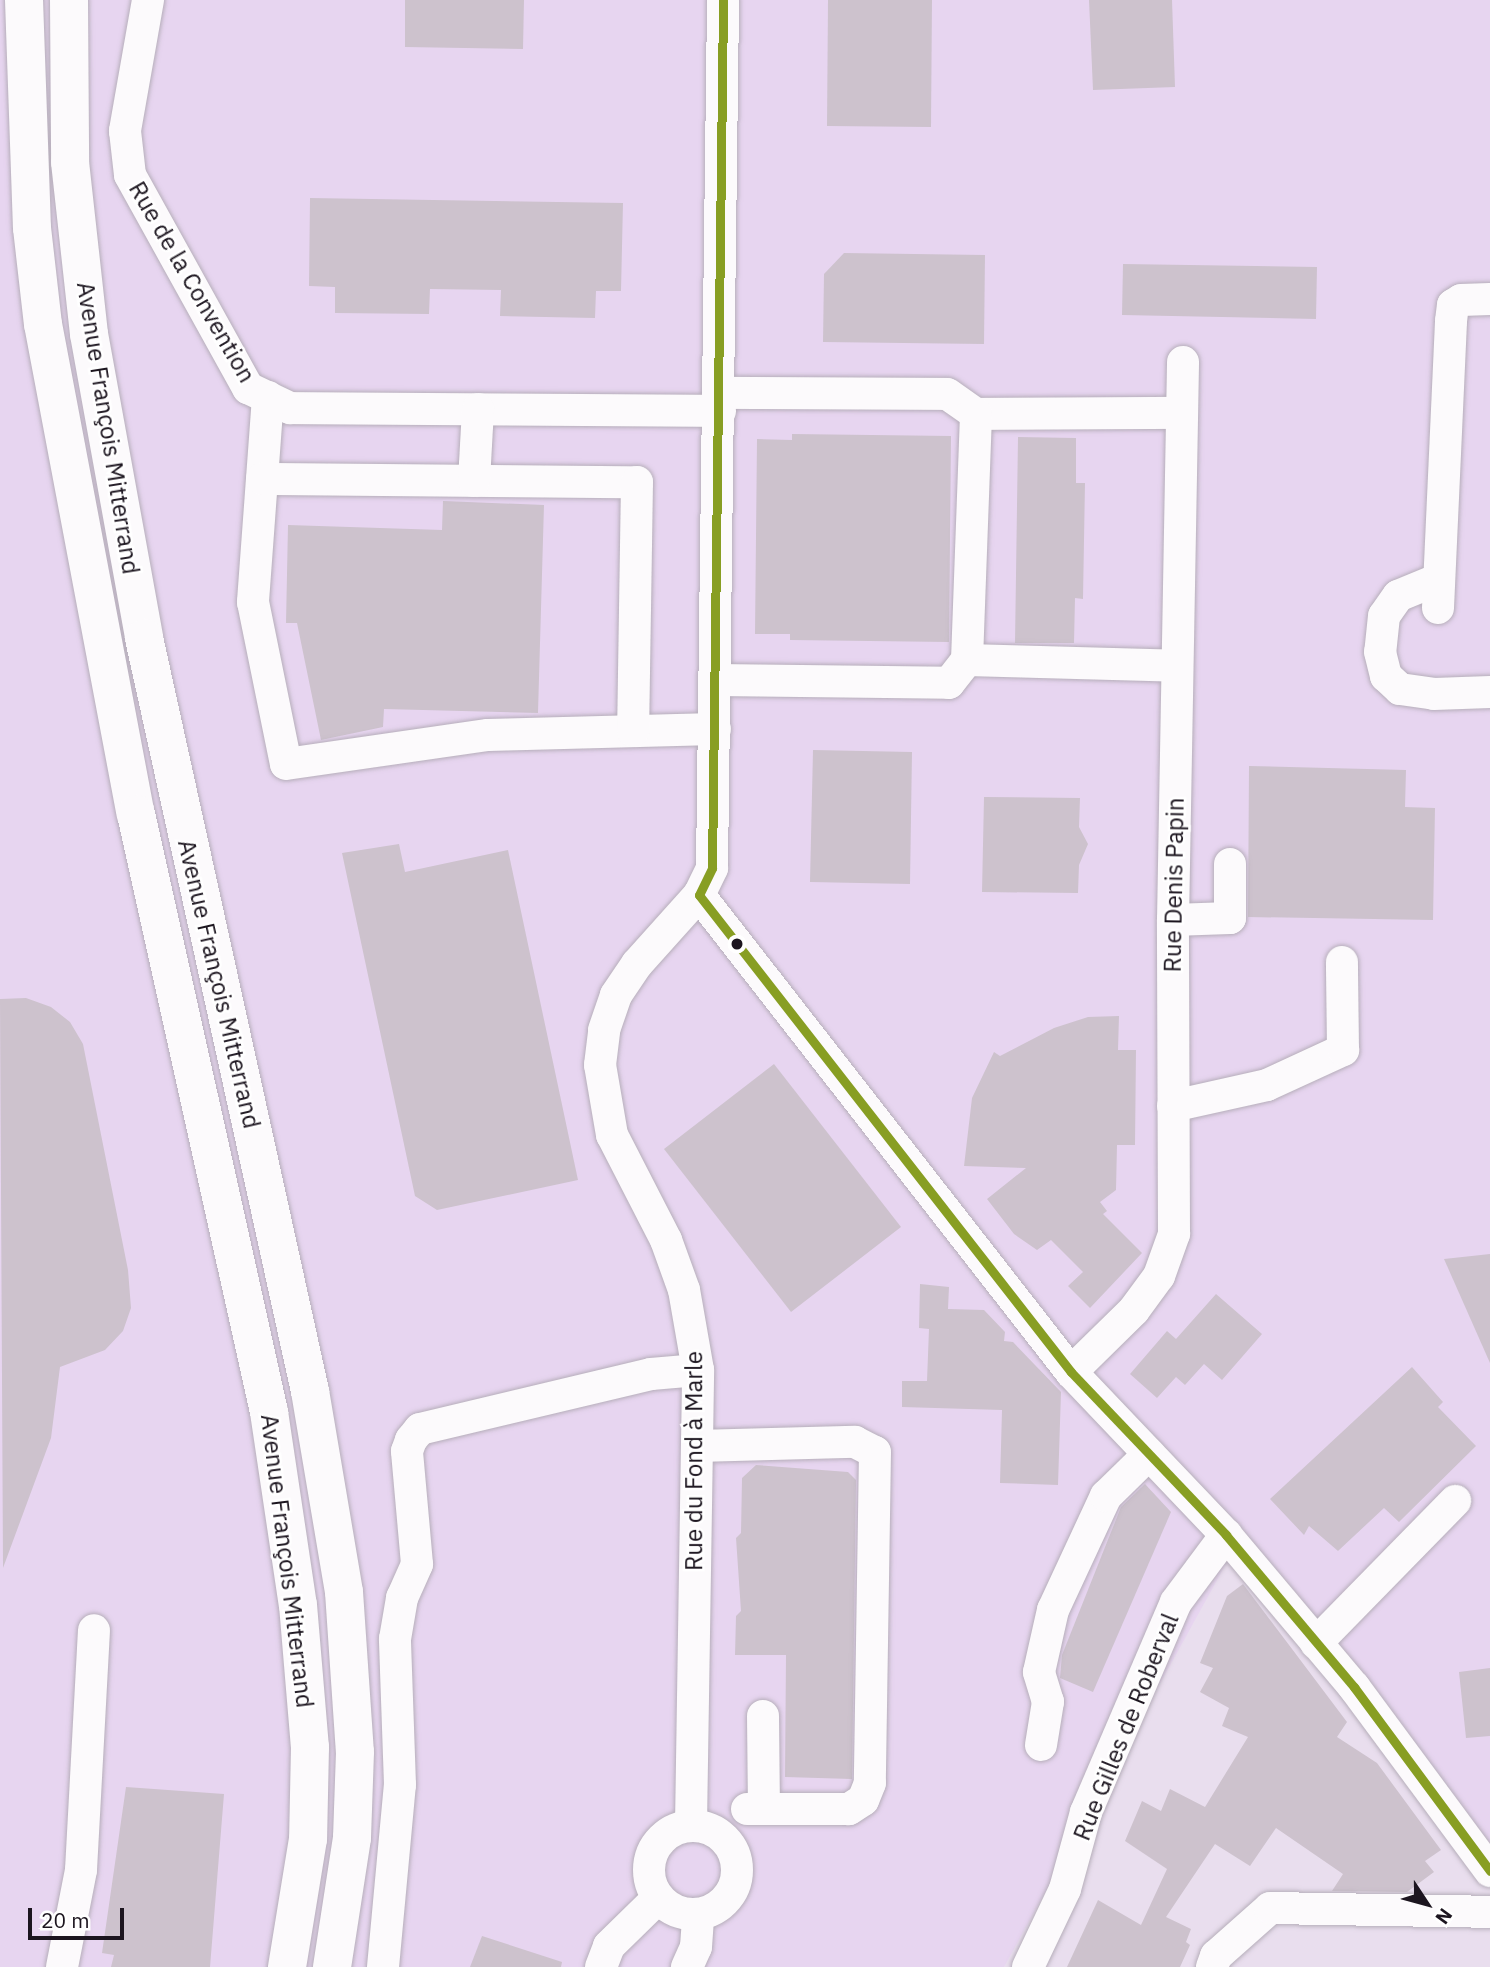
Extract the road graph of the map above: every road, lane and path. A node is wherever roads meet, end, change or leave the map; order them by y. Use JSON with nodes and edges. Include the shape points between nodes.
{"nodes":[{"id":1,"x":24,"y":0,"type":"edge"},
{"id":2,"x":69,"y":0,"type":"edge"},
{"id":3,"x":148,"y":0,"type":"edge"},
{"id":4,"x":723,"y":0,"type":"edge"},
{"id":5,"x":1490,"y":299,"type":"edge"},
{"id":6,"x":1183,"y":362,"type":"dead end"},
{"id":7,"x":268,"y":397,"type":"junction"},
{"id":8,"x":720,"y":402,"type":"junction"},
{"id":9,"x":478,"y":409,"type":"junction"},
{"id":10,"x":1182,"y":413,"type":"junction"},
{"id":11,"x":976,"y":414,"type":"junction"},
{"id":12,"x":262,"y":479,"type":"junction"},
{"id":13,"x":474,"y":481,"type":"junction"},
{"id":14,"x":967,"y":660,"type":"junction"},
{"id":15,"x":1177,"y":666,"type":"junction"},
{"id":16,"x":716,"y":680,"type":"junction"},
{"id":17,"x":1490,"y":692,"type":"edge"},
{"id":18,"x":715,"y":729,"type":"junction"},
{"id":19,"x":633,"y":731,"type":"junction"},
{"id":20,"x":1230,"y":864,"type":"dead end"},
{"id":21,"x":699,"y":895,"type":"junction"},
{"id":22,"x":1173,"y":920,"type":"junction"},
{"id":23,"x":1342,"y":962,"type":"dead end"},
{"id":24,"x":1173,"y":1106,"type":"junction"},
{"id":25,"x":698,"y":1370,"type":"junction"},
{"id":26,"x":1071,"y":1371,"type":"junction"},
{"id":27,"x":697,"y":1446,"type":"junction"},
{"id":28,"x":1149,"y":1454,"type":"junction"},
{"id":29,"x":1455,"y":1501,"type":"dead end"},
{"id":30,"x":1226,"y":1535,"type":"junction"},
{"id":31,"x":94,"y":1630,"type":"dead end"},
{"id":32,"x":1316,"y":1643,"type":"junction"},
{"id":33,"x":763,"y":1716,"type":"dead end"},
{"id":34,"x":1041,"y":1745,"type":"dead end"},
{"id":35,"x":691,"y":1825,"type":"junction"},
{"id":36,"x":1490,"y":1871,"type":"edge"},
{"id":37,"x":659,"y":1898,"type":"junction"},
{"id":38,"x":1490,"y":1912,"type":"edge"},
{"id":39,"x":698,"y":1914,"type":"junction"},
{"id":40,"x":62,"y":1967,"type":"edge"},
{"id":41,"x":286,"y":1967,"type":"edge"},
{"id":42,"x":332,"y":1967,"type":"edge"},
{"id":43,"x":383,"y":1967,"type":"edge"},
{"id":44,"x":601,"y":1967,"type":"edge"},
{"id":45,"x":687,"y":1967,"type":"edge"},
{"id":46,"x":1028,"y":1967,"type":"edge"},
{"id":47,"x":1212,"y":1967,"type":"edge"}],
"edges":[{"from":1,"to":41,"type":"main road","name":"Avenue François Mitterrand","via":[[32,228],[43,324],[134,800],[269,1412],[298,1605],[310,1747],[308,1839]]},
{"from":2,"to":42,"type":"main road","name":"Avenue François Mitterrand","via":[[70,162],[93,360],[144,638],[310,1391],[344,1592],[354,1789],[352,1838]]},
{"from":3,"to":7,"type":"street","name":"Rue de la Convention","via":[[125,131],[130,175],[248,388]]},
{"from":4,"to":8,"type":"street","name":"Rue du Fond à Marle"},
{"from":5,"to":17,"type":"street","via":[[1461,300],[1453,305],[1439,594],[1398,596],[1384,616],[1380,652],[1386,676],[1400,689],[1434,694]]},
{"from":6,"to":10,"type":"street","name":"Rue Denis Papin"},
{"from":7,"to":9,"type":"street","name":"Rue de la Convention","via":[[290,408]]},
{"from":7,"to":12,"type":"street"},
{"from":8,"to":9,"type":"street","name":"Rue de la Convention"},
{"from":8,"to":11,"type":"street","name":"Rue de la Convention","via":[[947,394]]},
{"from":8,"to":16,"type":"street","name":"Rue du Fond à Marle"},
{"from":9,"to":13,"type":"street"},
{"from":10,"to":11,"type":"street"},
{"from":10,"to":15,"type":"street","name":"Rue Denis Papin"},
{"from":11,"to":14,"type":"street"},
{"from":12,"to":13,"type":"street"},
{"from":12,"to":19,"type":"street","via":[[253,602],[286,764],[488,734]]},
{"from":13,"to":19,"type":"street","via":[[637,482]]},
{"from":14,"to":15,"type":"street"},
{"from":14,"to":16,"type":"street","via":[[949,683]]},
{"from":15,"to":22,"type":"street","name":"Rue Denis Papin"},
{"from":16,"to":18,"type":"street","name":"Rue du Fond à Marle"},
{"from":18,"to":19,"type":"street"},
{"from":18,"to":21,"type":"street","name":"Rue du Fond à Marle","via":[[712,867]]},
{"from":20,"to":22,"type":"street","via":[[1230,918]]},
{"from":21,"to":25,"type":"street","name":"Rue du Fond à Marle","via":[[637,964],[616,995],[604,1030],[600,1065],[612,1135],[666,1240],[684,1290]]},
{"from":21,"to":26,"type":"street"},
{"from":22,"to":24,"type":"street","name":"Rue Denis Papin"},
{"from":23,"to":24,"type":"street","via":[[1343,1050],[1268,1085]]},
{"from":24,"to":26,"type":"street","name":"Rue Denis Papin","via":[[1174,1234],[1159,1276],[1134,1310]]},
{"from":25,"to":27,"type":"street","name":"Rue du Fond à Marle"},
{"from":25,"to":43,"type":"street","via":[[651,1374],[420,1429],[407,1451],[416,1564],[402,1598],[395,1639],[400,1785]]},
{"from":26,"to":28,"type":"street"},
{"from":27,"to":33,"type":"street","via":[[855,1442],[875,1452],[870,1783],[863,1800],[849,1809],[755,1809]]},
{"from":27,"to":35,"type":"street","name":"Rue du Fond à Marle"},
{"from":28,"to":30,"type":"street"},
{"from":28,"to":34,"type":"street","via":[[1106,1496],[1053,1610],[1039,1672],[1048,1702]]},
{"from":29,"to":32,"type":"street"},
{"from":30,"to":32,"type":"street"},
{"from":30,"to":46,"type":"street","name":"Rue Gilles de Roberval","via":[[1176,1602],[1086,1812],[1065,1889]]},
{"from":31,"to":40,"type":"street","via":[[80,1870]]},
{"from":32,"to":36,"type":"street"},
{"from":35,"to":37,"type":"street","via":[[665,1835],[650,1858],[648,1872]]},
{"from":35,"to":39,"type":"street","via":[[727,1841],[737,1866],[736,1879],[723,1903]]},
{"from":37,"to":39,"type":"street","via":[[669,1908]]},
{"from":37,"to":44,"type":"street","via":[[609,1946]]},
{"from":38,"to":47,"type":"street","via":[[1270,1908],[1216,1956]]},
{"from":39,"to":45,"type":"street","via":[[696,1947]]}]}
